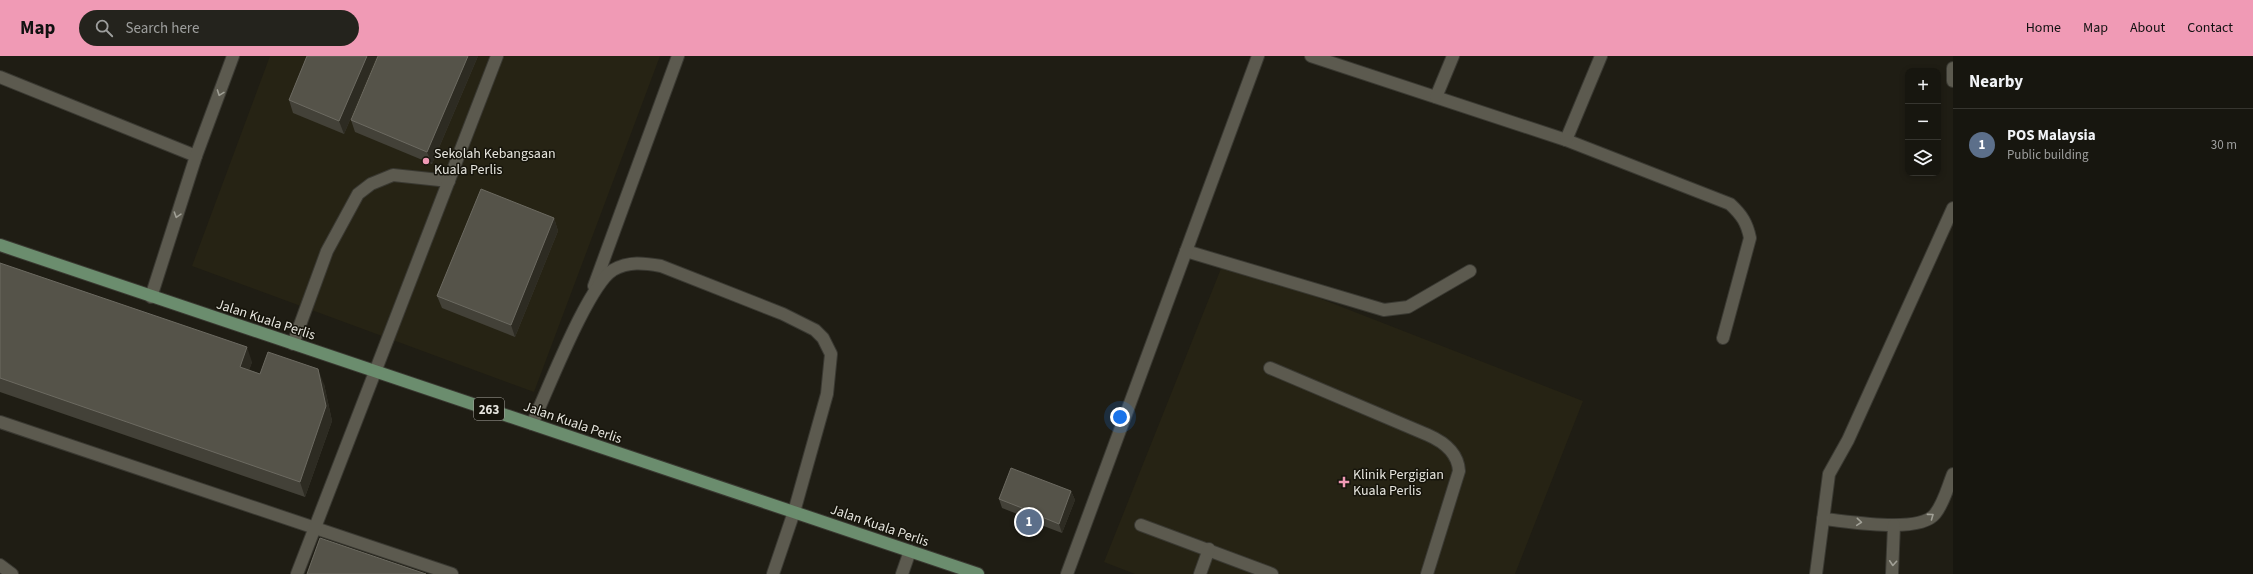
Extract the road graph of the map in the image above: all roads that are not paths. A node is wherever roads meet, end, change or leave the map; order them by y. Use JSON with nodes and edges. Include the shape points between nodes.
{"nodes":[{"id":1,"x":233,"y":56,"type":"edge"},
{"id":2,"x":497,"y":56,"type":"edge"},
{"id":3,"x":678,"y":56,"type":"edge"},
{"id":4,"x":1258,"y":56,"type":"edge"},
{"id":5,"x":1312,"y":56,"type":"edge"},
{"id":6,"x":1453,"y":56,"type":"edge"},
{"id":7,"x":1601,"y":56,"type":"edge"},
{"id":8,"x":1953,"y":68,"type":"edge"},
{"id":9,"x":0,"y":77,"type":"edge"},
{"id":10,"x":1953,"y":81,"type":"edge"},
{"id":11,"x":1436,"y":97,"type":"junction"},
{"id":12,"x":1566,"y":140,"type":"junction"},
{"id":13,"x":196,"y":156,"type":"junction"},
{"id":14,"x":449,"y":181,"type":"junction"},
{"id":15,"x":1953,"y":208,"type":"edge"},
{"id":16,"x":0,"y":245,"type":"edge"},
{"id":17,"x":1186,"y":251,"type":"junction"},
{"id":18,"x":1470,"y":271,"type":"dead end"},
{"id":19,"x":591,"y":295,"type":"junction"},
{"id":20,"x":151,"y":297,"type":"junction"},
{"id":21,"x":1722,"y":338,"type":"dead end"},
{"id":22,"x":293,"y":344,"type":"junction"},
{"id":23,"x":1270,"y":368,"type":"dead end"},
{"id":24,"x":376,"y":371,"type":"junction"},
{"id":25,"x":0,"y":422,"type":"edge"},
{"id":26,"x":532,"y":424,"type":"junction"},
{"id":27,"x":1953,"y":474,"type":"edge"},
{"id":28,"x":794,"y":512,"type":"junction"},
{"id":29,"x":1823,"y":519,"type":"junction"},
{"id":30,"x":1141,"y":524,"type":"dead end"},
{"id":31,"x":1894,"y":525,"type":"junction"},
{"id":32,"x":315,"y":528,"type":"junction"},
{"id":33,"x":1209,"y":549,"type":"junction"},
{"id":34,"x":910,"y":552,"type":"junction"},
{"id":35,"x":0,"y":565,"type":"edge"},
{"id":36,"x":12,"y":574,"type":"edge"},
{"id":37,"x":297,"y":574,"type":"edge"},
{"id":38,"x":452,"y":574,"type":"edge"},
{"id":39,"x":772,"y":574,"type":"edge"},
{"id":40,"x":902,"y":574,"type":"edge"},
{"id":41,"x":978,"y":574,"type":"edge"},
{"id":42,"x":1067,"y":574,"type":"edge"},
{"id":43,"x":1200,"y":574,"type":"edge"},
{"id":44,"x":1272,"y":574,"type":"edge"},
{"id":45,"x":1428,"y":574,"type":"edge"},
{"id":46,"x":1816,"y":574,"type":"edge"},
{"id":47,"x":1892,"y":574,"type":"edge"}],
"edges":[{"from":1,"to":13,"type":"street","one_way":true},
{"from":2,"to":14,"type":"street"},
{"from":3,"to":19,"type":"street"},
{"from":4,"to":17,"type":"street"},
{"from":5,"to":11,"type":"street"},
{"from":6,"to":11,"type":"street"},
{"from":7,"to":12,"type":"street"},
{"from":8,"to":10,"type":"street"},
{"from":9,"to":13,"type":"street"},
{"from":11,"to":12,"type":"street"},
{"from":12,"to":21,"type":"street","via":[[1715,197],[1730,204],[1741,214],[1748,226],[1750,238]]},
{"from":13,"to":20,"type":"street","one_way":true},
{"from":14,"to":22,"type":"street","via":[[393,175],[371,184],[358,194],[327,251]]},
{"from":14,"to":24,"type":"street"},
{"from":15,"to":29,"type":"street","via":[[1848,440],[1829,474]]},
{"from":16,"to":20,"type":"main road","name":"Jalan Kuala Perlis","number":"263"},
{"from":17,"to":18,"type":"street","via":[[1384,310],[1408,307]]},
{"from":17,"to":42,"type":"street"},
{"from":19,"to":26,"type":"street"},
{"from":19,"to":28,"type":"street","via":[[612,271],[627,264],[645,263],[661,266],[783,314],[815,330],[823,338],[831,354],[827,394]]},
{"from":20,"to":22,"type":"main road","name":"Jalan Kuala Perlis","number":"263"},
{"from":22,"to":24,"type":"main road","name":"Jalan Kuala Perlis","number":"263"},
{"from":23,"to":45,"type":"street","via":[[1440,440],[1454,454],[1459,471]]},
{"from":24,"to":26,"type":"main road","name":"Jalan Kuala Perlis","number":"263"},
{"from":24,"to":32,"type":"street"},
{"from":25,"to":32,"type":"street"},
{"from":26,"to":28,"type":"main road","name":"Jalan Kuala Perlis","number":"263"},
{"from":31,"to":27,"type":"street","one_way":true,"via":[[1919,523],[1935,515]]},
{"from":28,"to":34,"type":"main road","name":"Jalan Kuala Perlis","number":"263"},
{"from":28,"to":39,"type":"street"},
{"from":29,"to":31,"type":"street","one_way":true},
{"from":29,"to":46,"type":"street"},
{"from":30,"to":33,"type":"street"},
{"from":31,"to":47,"type":"street","one_way":true},
{"from":32,"to":37,"type":"street"},
{"from":32,"to":38,"type":"street"},
{"from":33,"to":43,"type":"street"},
{"from":33,"to":44,"type":"street"},
{"from":34,"to":40,"type":"street"},
{"from":34,"to":41,"type":"main road","name":"Jalan Kuala Perlis","number":"263"},
{"from":35,"to":36,"type":"street"}]}
